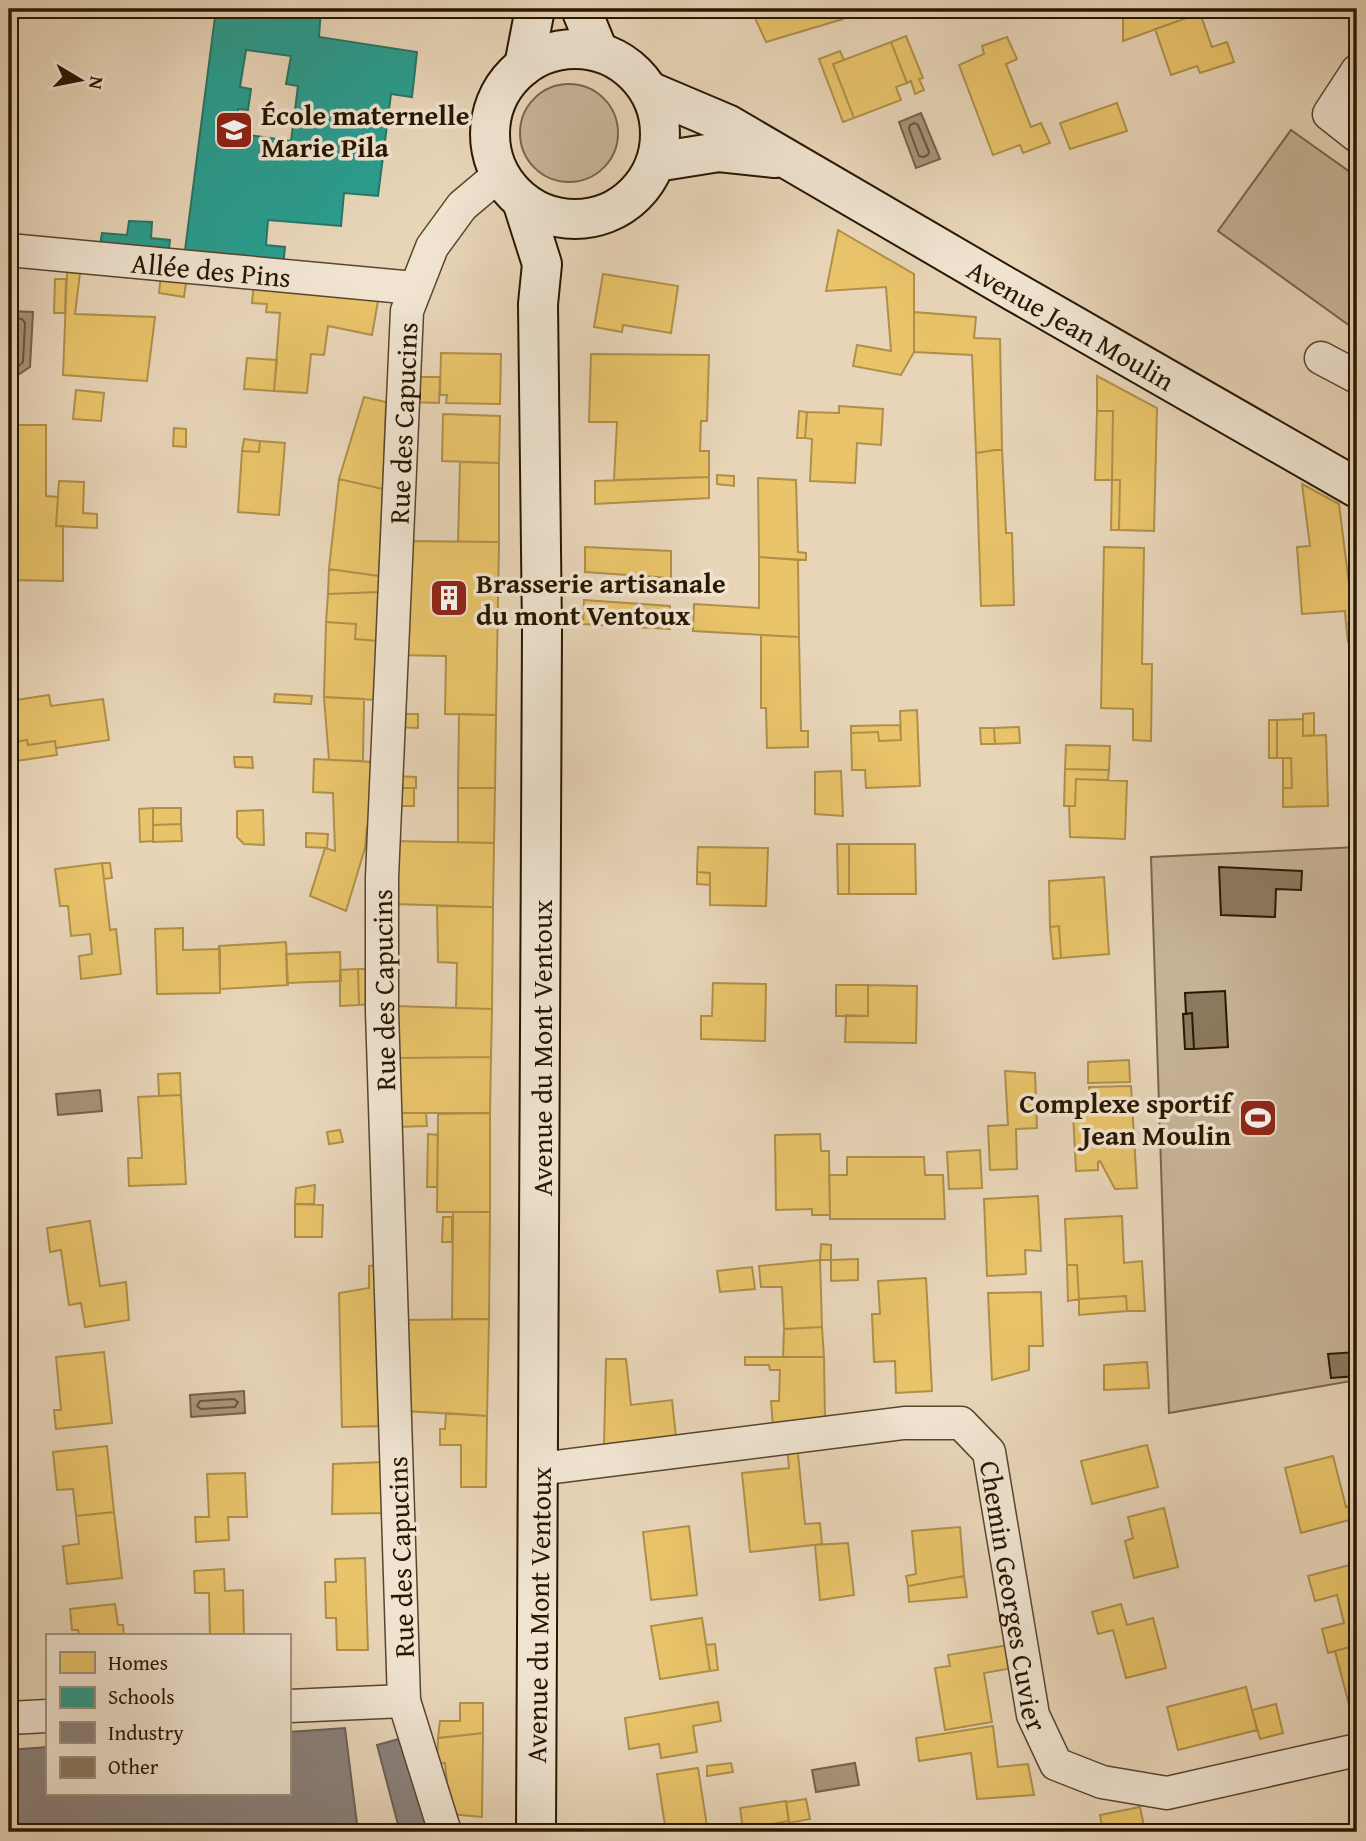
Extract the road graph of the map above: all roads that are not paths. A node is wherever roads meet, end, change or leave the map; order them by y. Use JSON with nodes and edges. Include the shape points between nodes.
{"nodes":[{"id":1,"x":535,"y":9,"type":"edge"},
{"id":2,"x":581,"y":9,"type":"edge"},
{"id":3,"x":598,"y":51,"type":"junction"},
{"id":4,"x":524,"y":66,"type":"junction"},
{"id":5,"x":1357,"y":71,"type":"edge"},
{"id":6,"x":649,"y":91,"type":"junction"},
{"id":7,"x":1357,"y":135,"type":"edge"},
{"id":8,"x":787,"y":159,"type":"junction"},
{"id":9,"x":656,"y":162,"type":"junction"},
{"id":10,"x":511,"y":187,"type":"junction"},
{"id":11,"x":579,"y":219,"type":"junction"},
{"id":12,"x":9,"y":250,"type":"edge"},
{"id":13,"x":542,"y":264,"type":"junction"},
{"id":14,"x":414,"y":288,"type":"junction"},
{"id":15,"x":1321,"y":358,"type":"dead end"},
{"id":16,"x":1357,"y":376,"type":"edge"},
{"id":17,"x":1357,"y":488,"type":"edge"},
{"id":18,"x":539,"y":1469,"type":"junction"},
{"id":19,"x":404,"y":1701,"type":"junction"},
{"id":20,"x":290,"y":1706,"type":"edge"},
{"id":21,"x":46,"y":1716,"type":"edge"},
{"id":22,"x":9,"y":1718,"type":"edge"},
{"id":23,"x":1357,"y":1750,"type":"edge"},
{"id":24,"x":445,"y":1832,"type":"edge"},
{"id":25,"x":536,"y":1832,"type":"edge"}],
"edges":[{"from":1,"to":4,"type":"main road"},
{"from":2,"to":3,"type":"main road"},
{"from":3,"to":4,"type":"main road","via":[[572,49],[547,54]]},
{"from":3,"to":6,"type":"main road","via":[[636,74]]},
{"from":4,"to":10,"type":"main road","via":[[507,83],[491,128],[492,151]]},
{"from":5,"to":7,"type":"street","via":[[1329,114]]},
{"from":6,"to":8,"type":"main road","name":"Avenue Jean Moulin","via":[[727,124]]},
{"from":6,"to":9,"type":"main road","via":[[661,138]]},
{"from":8,"to":9,"type":"main road","via":[[719,152]]},
{"from":8,"to":17,"type":"main road","name":"Avenue Jean Moulin"},
{"from":9,"to":11,"type":"main road","via":[[634,196],[599,216]]},
{"from":10,"to":11,"type":"main road","via":[[539,211]]},
{"from":10,"to":13,"type":"main road","name":"Avenue du Mont Ventoux"},
{"from":10,"to":14,"type":"street","name":"Rue des Capucins","via":[[462,206],[432,247]]},
{"from":11,"to":13,"type":"main road","name":"Avenue du Mont Ventoux","via":[[562,233]]},
{"from":12,"to":14,"type":"street","name":"Allée des Pins"},
{"from":13,"to":18,"type":"main road","name":"Avenue du Mont Ventoux","via":[[538,304],[542,631]]},
{"from":14,"to":19,"type":"street","name":"Rue des Capucins","via":[[407,311],[382,890]]},
{"from":15,"to":16,"type":"street"},
{"from":18,"to":23,"type":"street","name":"Chemin Georges Cuvier","via":[[904,1423],[961,1423],[989,1452],[1033,1715],[1056,1764],[1102,1782],[1167,1793]]},
{"from":18,"to":25,"type":"main road","name":"Avenue du Mont Ventoux"},
{"from":19,"to":20,"type":"street"},
{"from":19,"to":24,"type":"street","name":"Rue des Capucins"},
{"from":21,"to":22,"type":"street"}]}
